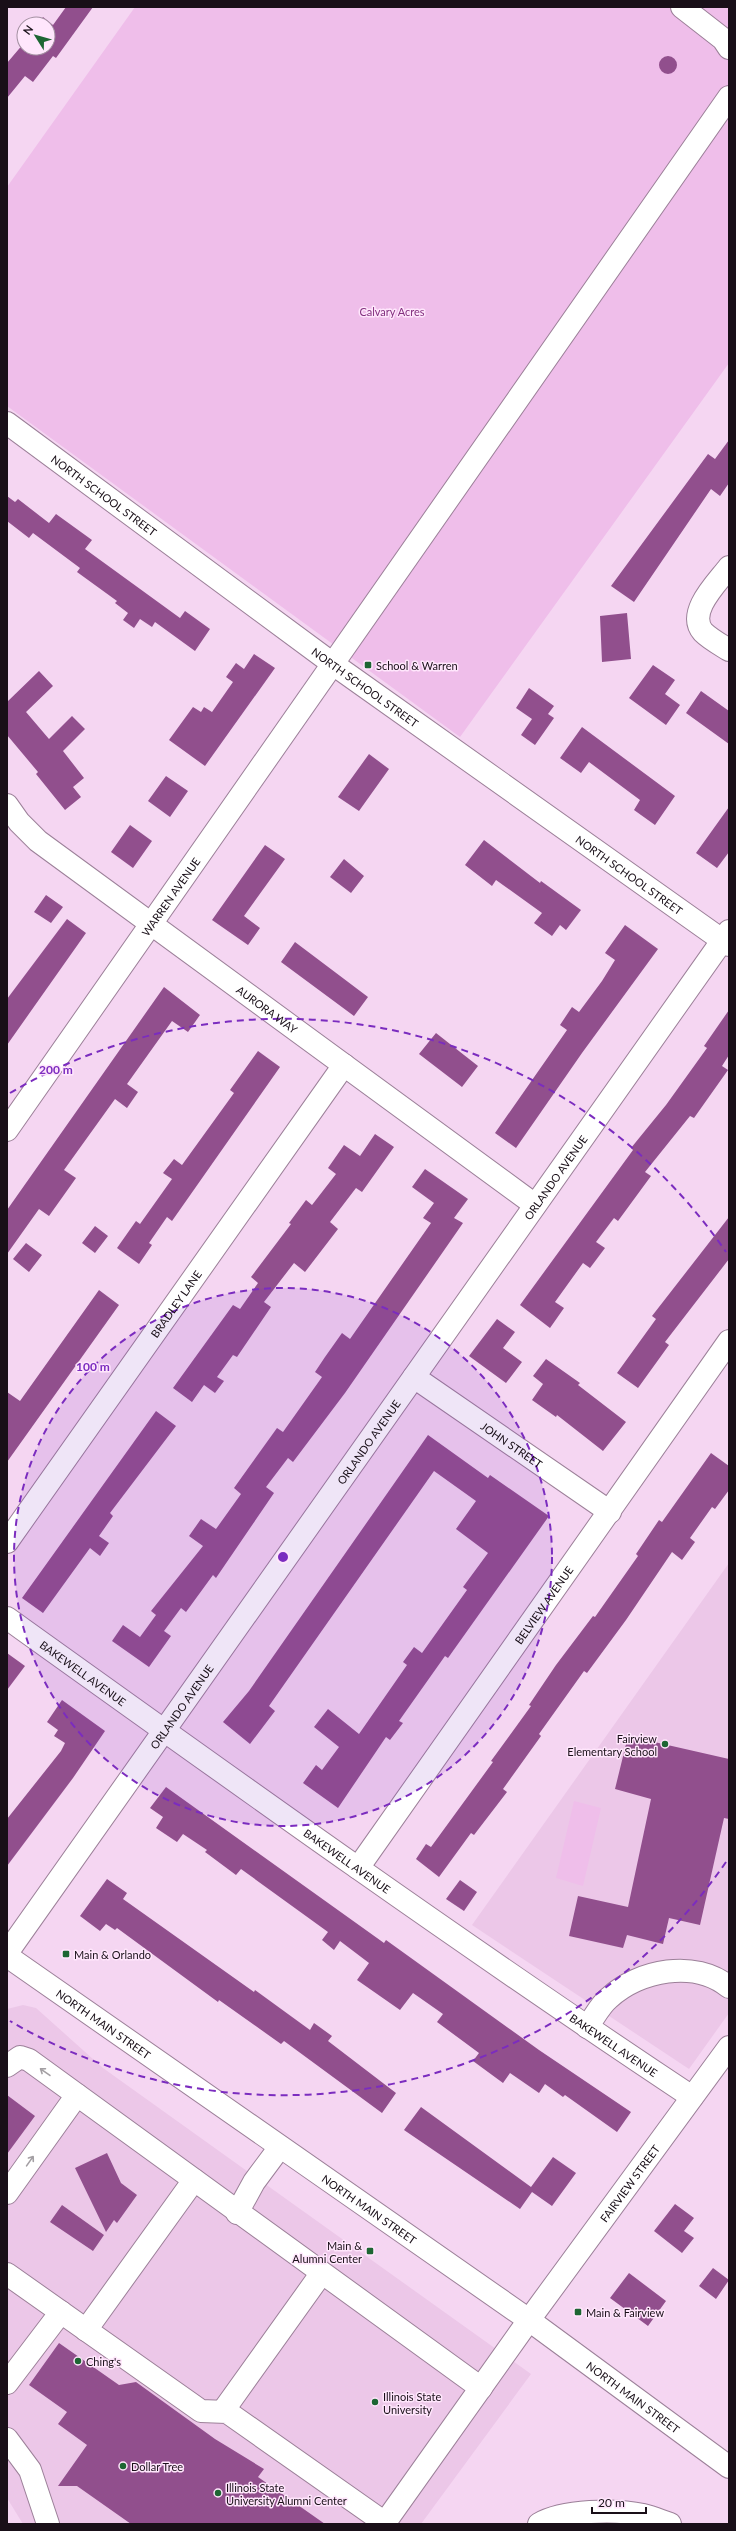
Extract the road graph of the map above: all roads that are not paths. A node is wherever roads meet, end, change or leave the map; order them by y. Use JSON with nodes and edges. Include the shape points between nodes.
{"nodes":[{"id":1,"x":682,"y":7,"type":"edge"},
{"id":2,"x":729,"y":48,"type":"edge"},
{"id":3,"x":729,"y":97,"type":"edge"},
{"id":4,"x":7,"y":422,"type":"edge"},
{"id":5,"x":729,"y":567,"type":"edge"},
{"id":6,"x":729,"y":650,"type":"edge"},
{"id":7,"x":333,"y":664,"type":"junction"},
{"id":8,"x":7,"y":805,"type":"edge"},
{"id":9,"x":152,"y":925,"type":"junction"},
{"id":10,"x":727,"y":938,"type":"edge"},
{"id":11,"x":344,"y":1065,"type":"junction"},
{"id":12,"x":7,"y":1130,"type":"edge"},
{"id":13,"x":535,"y":1205,"type":"junction"},
{"id":14,"x":729,"y":1341,"type":"edge"},
{"id":15,"x":414,"y":1377,"type":"junction"},
{"id":16,"x":610,"y":1512,"type":"junction"},
{"id":17,"x":7,"y":1542,"type":"edge"},
{"id":18,"x":7,"y":1618,"type":"edge"},
{"id":19,"x":165,"y":1731,"type":"junction"},
{"id":20,"x":358,"y":1868,"type":"junction"},
{"id":21,"x":7,"y":1954,"type":"edge"},
{"id":22,"x":729,"y":1987,"type":"edge"},
{"id":23,"x":587,"y":2027,"type":"junction"},
{"id":24,"x":729,"y":2047,"type":"edge"},
{"id":25,"x":7,"y":2066,"type":"edge"},
{"id":26,"x":77,"y":2095,"type":"junction"},
{"id":27,"x":692,"y":2097,"type":"junction"},
{"id":28,"x":280,"y":2147,"type":"junction"},
{"id":29,"x":194,"y":2180,"type":"junction"},
{"id":30,"x":7,"y":2192,"type":"edge"},
{"id":31,"x":237,"y":2213,"type":"junction"},
{"id":32,"x":7,"y":2274,"type":"edge"},
{"id":33,"x":321,"y":2274,"type":"junction"},
{"id":34,"x":61,"y":2312,"type":"junction"},
{"id":35,"x":529,"y":2320,"type":"junction"},
{"id":36,"x":86,"y":2330,"type":"junction"},
{"id":37,"x":7,"y":2383,"type":"edge"},
{"id":38,"x":481,"y":2388,"type":"junction"},
{"id":39,"x":224,"y":2412,"type":"junction"},
{"id":40,"x":7,"y":2439,"type":"edge"},
{"id":41,"x":729,"y":2467,"type":"edge"},
{"id":42,"x":384,"y":2523,"type":"edge"},
{"id":43,"x":48,"y":2524,"type":"edge"},
{"id":44,"x":539,"y":2524,"type":"edge"},
{"id":45,"x":670,"y":2524,"type":"edge"}],
"edges":[{"from":1,"to":2,"type":"street","via":[[723,39]]},
{"from":3,"to":7,"type":"street","name":"WARREN AVENUE"},
{"from":4,"to":7,"type":"street","name":"NORTH SCHOOL STREET"},
{"from":5,"to":6,"type":"street","via":[[702,604],[698,618],[704,632]]},
{"from":7,"to":9,"type":"street","name":"WARREN AVENUE"},
{"from":7,"to":10,"type":"street","name":"NORTH SCHOOL STREET"},
{"from":8,"to":9,"type":"street","name":"AURORA WAY","via":[[38,841]]},
{"from":9,"to":11,"type":"street","name":"AURORA WAY"},
{"from":9,"to":12,"type":"street","name":"WARREN AVENUE"},
{"from":10,"to":13,"type":"street","name":"ORLANDO AVENUE"},
{"from":11,"to":13,"type":"street","name":"AURORA WAY"},
{"from":11,"to":17,"type":"street","name":"BRADLEY LANE"},
{"from":13,"to":15,"type":"street","name":"ORLANDO AVENUE"},
{"from":14,"to":16,"type":"street","name":"BELVIEW AVENUE"},
{"from":15,"to":16,"type":"street","name":"JOHN STREET"},
{"from":15,"to":19,"type":"street","name":"ORLANDO AVENUE"},
{"from":16,"to":20,"type":"street","name":"BELVIEW AVENUE"},
{"from":18,"to":19,"type":"street","name":"BAKEWELL AVENUE"},
{"from":19,"to":20,"type":"street","name":"BAKEWELL AVENUE"},
{"from":19,"to":21,"type":"street","name":"ORLANDO AVENUE"},
{"from":20,"to":23,"type":"street","name":"BAKEWELL AVENUE"},
{"from":21,"to":28,"type":"street","name":"NORTH MAIN STREET"},
{"from":22,"to":23,"type":"street","via":[[702,1974],[681,1970],[661,1972],[624,1986],[608,1998]]},
{"from":23,"to":27,"type":"street","name":"BAKEWELL AVENUE"},
{"from":24,"to":27,"type":"street","name":"FAIRVIEW STREET"},
{"from":26,"to":25,"type":"street","one_way":true,"via":[[20,2057]]},
{"from":26,"to":29,"type":"street"},
{"from":30,"to":26,"type":"street","one_way":true},
{"from":27,"to":35,"type":"street","name":"FAIRVIEW STREET"},
{"from":28,"to":31,"type":"street","via":[[254,2182]]},
{"from":28,"to":35,"type":"street","name":"NORTH MAIN STREET"},
{"from":29,"to":31,"type":"street"},
{"from":29,"to":36,"type":"street"},
{"from":31,"to":33,"type":"street"},
{"from":32,"to":34,"type":"street"},
{"from":33,"to":38,"type":"street"},
{"from":33,"to":39,"type":"street"},
{"from":34,"to":36,"type":"street"},
{"from":34,"to":37,"type":"street"},
{"from":35,"to":38,"type":"street","name":"FAIRVIEW STREET"},
{"from":35,"to":41,"type":"street","name":"NORTH MAIN STREET"},
{"from":36,"to":39,"type":"street","via":[[201,2411]]},
{"from":38,"to":42,"type":"street","name":"FAIRVIEW STREET"},
{"from":39,"to":42,"type":"street"},
{"from":40,"to":43,"type":"street","via":[[30,2470]]},
{"from":44,"to":45,"type":"street","via":[[570,2514],[615,2512],[643,2515]]}]}
